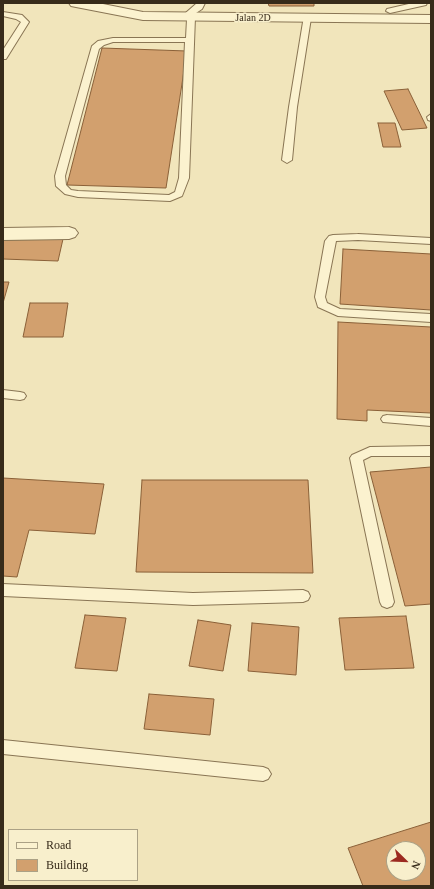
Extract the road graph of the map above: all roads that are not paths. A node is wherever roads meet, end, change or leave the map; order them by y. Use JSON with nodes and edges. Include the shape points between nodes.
{"nodes":[{"id":1,"x":76,"y":3,"type":"edge"},
{"id":2,"x":201,"y":3,"type":"edge"},
{"id":3,"x":423,"y":3,"type":"edge"},
{"id":4,"x":390,"y":11,"type":"edge"},
{"id":5,"x":3,"y":14,"type":"edge"},
{"id":6,"x":188,"y":17,"type":"junction"},
{"id":7,"x":307,"y":18,"type":"junction"},
{"id":8,"x":431,"y":19,"type":"edge"},
{"id":9,"x":190,"y":40,"type":"junction"},
{"id":10,"x":3,"y":57,"type":"edge"},
{"id":11,"x":287,"y":160,"type":"dead end"},
{"id":12,"x":69,"y":233,"type":"dead end"},
{"id":13,"x":3,"y":234,"type":"edge"},
{"id":14,"x":431,"y":241,"type":"edge"},
{"id":15,"x":431,"y":318,"type":"edge"},
{"id":16,"x":3,"y":394,"type":"edge"},
{"id":17,"x":20,"y":396,"type":"dead end"},
{"id":18,"x":387,"y":420,"type":"dead end"},
{"id":19,"x":431,"y":422,"type":"edge"},
{"id":20,"x":431,"y":452,"type":"edge"},
{"id":21,"x":3,"y":590,"type":"edge"},
{"id":22,"x":303,"y":596,"type":"dead end"},
{"id":23,"x":387,"y":602,"type":"dead end"},
{"id":24,"x":3,"y":747,"type":"edge"},
{"id":25,"x":263,"y":774,"type":"dead end"}],
"edges":[{"from":1,"to":6,"type":"street","name":"Jalan 2D","via":[[126,14]]},
{"from":2,"to":6,"type":"lane"},
{"from":3,"to":4,"type":"lane"},
{"from":4,"to":7,"type":"street","name":"Jalan 2D"},
{"from":4,"to":8,"type":"street","name":"Jalan 2D"},
{"from":5,"to":10,"type":"lane","via":[[19,17],[25,22]]},
{"from":6,"to":7,"type":"street","name":"Jalan 2D"},
{"from":6,"to":9,"type":"lane"},
{"from":7,"to":11,"type":"lane"},
{"from":9,"to":9,"type":"lane","via":[[184,178],[179,194],[170,198],[68,192],[61,186],[60,176],[95,48],[100,43],[113,40]]},
{"from":12,"to":13,"type":"street"},
{"from":14,"to":15,"type":"lane","via":[[333,238],[330,240],[320,297],[322,305],[338,312]]},
{"from":16,"to":17,"type":"lane"},
{"from":18,"to":19,"type":"lane"},
{"from":20,"to":23,"type":"lane","via":[[370,452],[356,458]]},
{"from":21,"to":22,"type":"lane","via":[[193,599]]},
{"from":24,"to":25,"type":"lane"}]}
